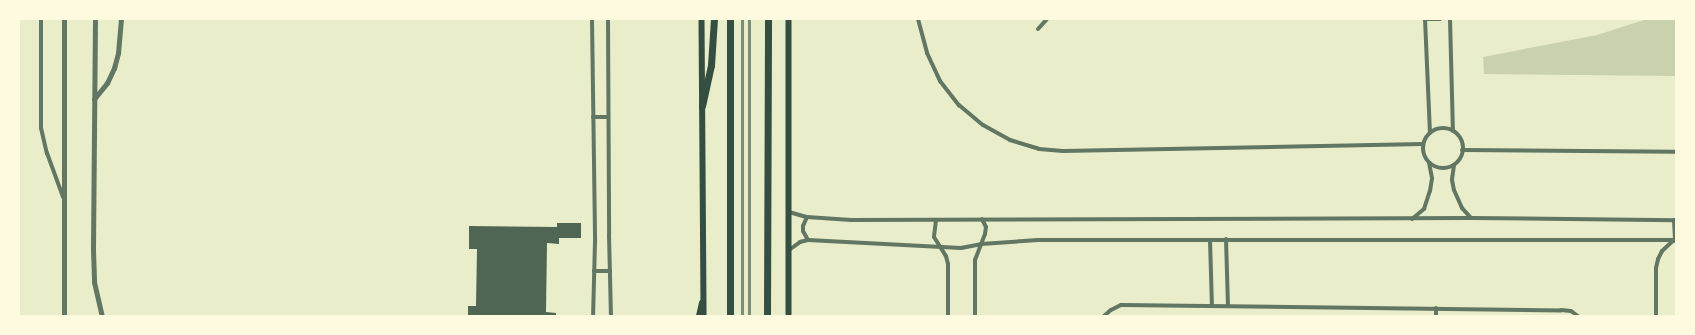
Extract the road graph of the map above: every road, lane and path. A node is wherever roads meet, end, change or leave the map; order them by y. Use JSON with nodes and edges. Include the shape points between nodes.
{"nodes":[{"id":1,"x":41,"y":19,"type":"edge"},
{"id":2,"x":64,"y":19,"type":"edge"},
{"id":3,"x":95,"y":19,"type":"edge"},
{"id":4,"x":121,"y":19,"type":"edge"},
{"id":5,"x":592,"y":19,"type":"edge"},
{"id":6,"x":608,"y":19,"type":"edge"},
{"id":7,"x":702,"y":19,"type":"edge"},
{"id":8,"x":714,"y":19,"type":"edge"},
{"id":9,"x":730,"y":19,"type":"edge"},
{"id":10,"x":768,"y":19,"type":"edge"},
{"id":11,"x":789,"y":19,"type":"edge"},
{"id":12,"x":918,"y":19,"type":"edge"},
{"id":13,"x":1047,"y":19,"type":"edge"},
{"id":14,"x":1425,"y":19,"type":"edge"},
{"id":15,"x":1440,"y":19,"type":"edge"},
{"id":16,"x":1450,"y":19,"type":"edge"},
{"id":17,"x":1038,"y":29,"type":"dead end"},
{"id":18,"x":94,"y":99,"type":"junction"},
{"id":19,"x":702,"y":106,"type":"junction"},
{"id":20,"x":593,"y":117,"type":"junction"},
{"id":21,"x":608,"y":117,"type":"junction"},
{"id":22,"x":1453,"y":131,"type":"junction"},
{"id":23,"x":1430,"y":133,"type":"junction"},
{"id":24,"x":1423,"y":144,"type":"junction"},
{"id":25,"x":1462,"y":150,"type":"junction"},
{"id":26,"x":1676,"y":152,"type":"edge"},
{"id":27,"x":1428,"y":162,"type":"junction"},
{"id":28,"x":1454,"y":165,"type":"junction"},
{"id":29,"x":63,"y":197,"type":"junction"},
{"id":30,"x":789,"y":212,"type":"junction"},
{"id":31,"x":807,"y":218,"type":"junction"},
{"id":32,"x":1471,"y":218,"type":"junction"},
{"id":33,"x":982,"y":219,"type":"junction"},
{"id":34,"x":1411,"y":219,"type":"junction"},
{"id":35,"x":936,"y":220,"type":"junction"},
{"id":36,"x":1675,"y":220,"type":"edge"},
{"id":37,"x":1226,"y":239,"type":"junction"},
{"id":38,"x":808,"y":240,"type":"junction"},
{"id":39,"x":1210,"y":240,"type":"junction"},
{"id":40,"x":1676,"y":240,"type":"edge"},
{"id":41,"x":981,"y":244,"type":"junction"},
{"id":42,"x":940,"y":247,"type":"junction"},
{"id":43,"x":789,"y":250,"type":"junction"},
{"id":44,"x":594,"y":271,"type":"junction"},
{"id":45,"x":610,"y":271,"type":"junction"},
{"id":46,"x":704,"y":294,"type":"junction"},
{"id":47,"x":1212,"y":306,"type":"junction"},
{"id":48,"x":1228,"y":306,"type":"junction"},
{"id":49,"x":1436,"y":308,"type":"junction"},
{"id":50,"x":64,"y":316,"type":"edge"},
{"id":51,"x":102,"y":316,"type":"edge"},
{"id":52,"x":594,"y":316,"type":"edge"},
{"id":53,"x":611,"y":316,"type":"edge"},
{"id":54,"x":699,"y":316,"type":"edge"},
{"id":55,"x":704,"y":316,"type":"edge"},
{"id":56,"x":730,"y":316,"type":"edge"},
{"id":57,"x":768,"y":316,"type":"edge"},
{"id":58,"x":789,"y":316,"type":"edge"},
{"id":59,"x":948,"y":316,"type":"edge"},
{"id":60,"x":974,"y":316,"type":"edge"},
{"id":61,"x":1104,"y":316,"type":"edge"},
{"id":62,"x":1436,"y":316,"type":"edge"},
{"id":63,"x":1578,"y":316,"type":"edge"},
{"id":64,"x":1656,"y":316,"type":"edge"}],
"edges":[{"from":1,"to":29,"type":"street","via":[[41,128],[47,154]]},
{"from":2,"to":29,"type":"street"},
{"from":3,"to":18,"type":"street"},
{"from":4,"to":18,"type":"street","via":[[114,68],[107,83]]},
{"from":5,"to":20,"type":"street"},
{"from":6,"to":21,"type":"street"},
{"from":7,"to":19,"type":"main road"},
{"from":8,"to":19,"type":"highway","via":[[711,65]]},
{"from":9,"to":56,"type":"highway"},
{"from":10,"to":57,"type":"highway"},
{"from":11,"to":30,"type":"main road"},
{"from":12,"to":24,"type":"street","via":[[926,53],[940,81],[959,105],[983,125],[1010,140],[1039,149],[1063,151]]},
{"from":13,"to":17,"type":"street"},
{"from":14,"to":15,"type":"street"},
{"from":14,"to":23,"type":"street"},
{"from":16,"to":22,"type":"street"},
{"from":18,"to":51,"type":"street","via":[[94,274]]},
{"from":19,"to":46,"type":"main road"},
{"from":20,"to":21,"type":"street"},
{"from":20,"to":44,"type":"street"},
{"from":21,"to":45,"type":"street"},
{"from":22,"to":23,"type":"street","via":[[1444,128]]},
{"from":22,"to":25,"type":"street","via":[[1461,140]]},
{"from":23,"to":24,"type":"street"},
{"from":24,"to":27,"type":"street"},
{"from":25,"to":26,"type":"street"},
{"from":25,"to":28,"type":"street"},
{"from":27,"to":28,"type":"street","via":[[1441,168]]},
{"from":27,"to":34,"type":"street","via":[[1432,178],[1430,191],[1424,208]]},
{"from":28,"to":32,"type":"street","via":[[1454,190],[1462,208]]},
{"from":29,"to":50,"type":"street"},
{"from":30,"to":31,"type":"street"},
{"from":30,"to":43,"type":"main road"},
{"from":31,"to":35,"type":"street"},
{"from":31,"to":38,"type":"street","via":[[803,231]]},
{"from":32,"to":34,"type":"street"},
{"from":32,"to":36,"type":"street"},
{"from":33,"to":34,"type":"street"},
{"from":33,"to":35,"type":"street"},
{"from":33,"to":41,"type":"street","via":[[986,226]]},
{"from":35,"to":42,"type":"street","via":[[934,237]]},
{"from":36,"to":40,"type":"street"},
{"from":37,"to":39,"type":"street"},
{"from":37,"to":40,"type":"street"},
{"from":37,"to":48,"type":"street"},
{"from":38,"to":42,"type":"street"},
{"from":38,"to":43,"type":"street"},
{"from":39,"to":41,"type":"street","via":[[1038,240]]},
{"from":39,"to":47,"type":"street"},
{"from":40,"to":64,"type":"street","via":[[1665,248],[1658,259]]},
{"from":41,"to":42,"type":"street","via":[[961,248]]},
{"from":41,"to":60,"type":"street","via":[[975,260]]},
{"from":42,"to":59,"type":"street","via":[[948,264]]},
{"from":43,"to":58,"type":"main road"},
{"from":44,"to":45,"type":"street"},
{"from":44,"to":52,"type":"street"},
{"from":45,"to":53,"type":"street"},
{"from":46,"to":54,"type":"main road"},
{"from":46,"to":55,"type":"main road"},
{"from":47,"to":48,"type":"street"},
{"from":47,"to":61,"type":"street","via":[[1121,305]]},
{"from":48,"to":49,"type":"street"},
{"from":49,"to":62,"type":"street"},
{"from":49,"to":63,"type":"street","via":[[1566,310]]}]}
